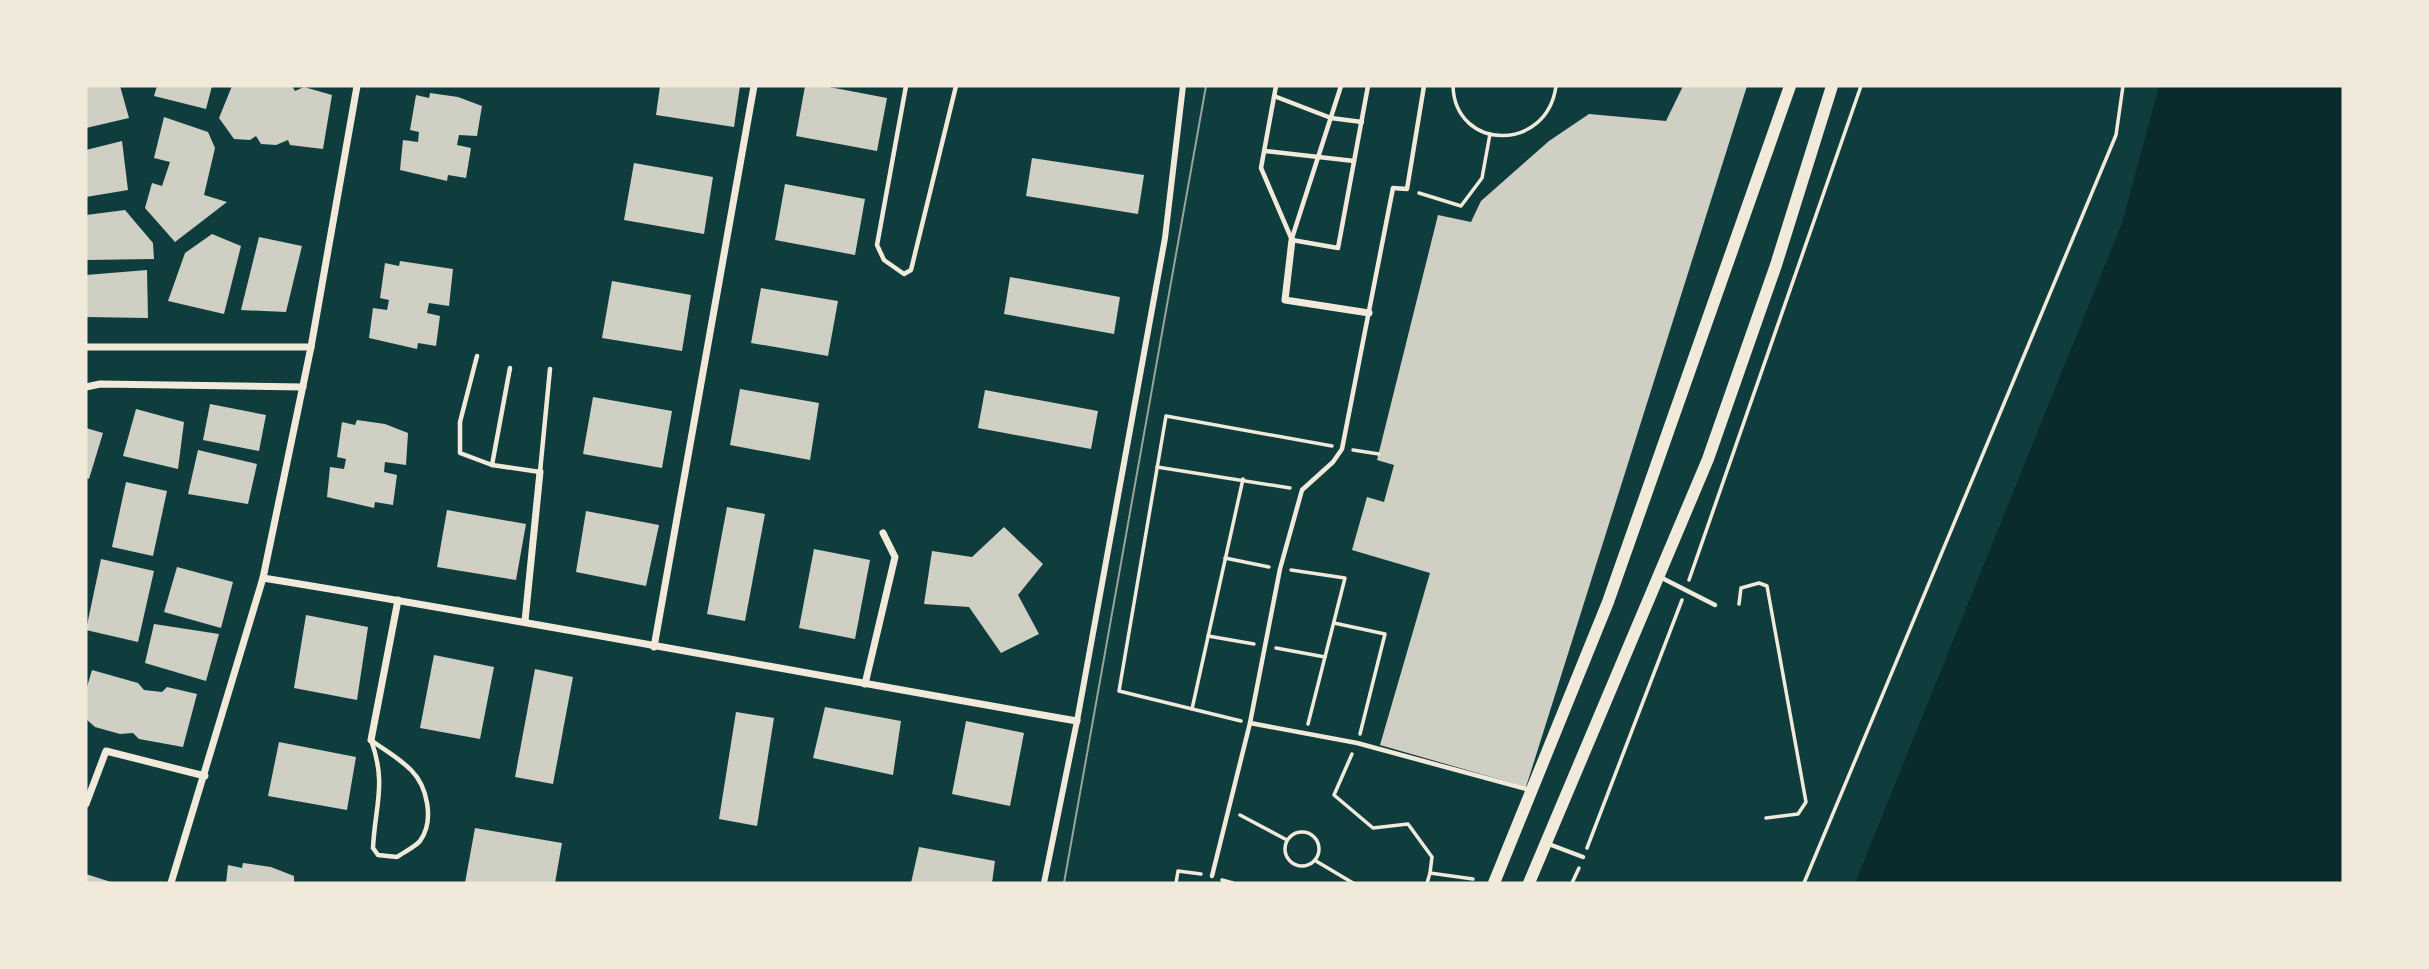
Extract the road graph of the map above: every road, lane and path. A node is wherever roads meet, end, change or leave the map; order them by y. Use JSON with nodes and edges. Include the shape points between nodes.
{"nodes":[{"id":1,"x":357,"y":86,"type":"edge"},
{"id":2,"x":754,"y":86,"type":"edge"},
{"id":3,"x":906,"y":86,"type":"edge"},
{"id":4,"x":956,"y":86,"type":"edge"},
{"id":5,"x":1183,"y":86,"type":"edge"},
{"id":6,"x":1276,"y":86,"type":"edge"},
{"id":7,"x":1341,"y":86,"type":"edge"},
{"id":8,"x":1368,"y":86,"type":"edge"},
{"id":9,"x":1424,"y":86,"type":"edge"},
{"id":10,"x":1453,"y":86,"type":"edge"},
{"id":11,"x":1556,"y":86,"type":"edge"},
{"id":12,"x":1790,"y":86,"type":"edge"},
{"id":13,"x":1832,"y":86,"type":"edge"},
{"id":14,"x":1861,"y":86,"type":"edge"},
{"id":15,"x":2123,"y":86,"type":"edge"},
{"id":16,"x":1274,"y":96,"type":"junction"},
{"id":17,"x":1331,"y":118,"type":"junction"},
{"id":18,"x":1362,"y":122,"type":"junction"},
{"id":19,"x":1490,"y":134,"type":"junction"},
{"id":20,"x":1265,"y":151,"type":"junction"},
{"id":21,"x":1319,"y":156,"type":"junction"},
{"id":22,"x":1354,"y":161,"type":"junction"},
{"id":23,"x":1407,"y":189,"type":"junction"},
{"id":24,"x":1292,"y":240,"type":"junction"},
{"id":25,"x":1369,"y":313,"type":"junction"},
{"id":26,"x":312,"y":346,"type":"junction"},
{"id":27,"x":86,"y":347,"type":"edge"},
{"id":28,"x":477,"y":356,"type":"dead end"},
{"id":29,"x":510,"y":368,"type":"dead end"},
{"id":30,"x":550,"y":369,"type":"dead end"},
{"id":31,"x":86,"y":387,"type":"edge"},
{"id":32,"x":303,"y":387,"type":"junction"},
{"id":33,"x":1342,"y":449,"type":"junction"},
{"id":34,"x":1379,"y":454,"type":"dead end"},
{"id":35,"x":492,"y":465,"type":"junction"},
{"id":36,"x":1157,"y":467,"type":"junction"},
{"id":37,"x":540,"y":472,"type":"junction"},
{"id":38,"x":1243,"y":479,"type":"junction"},
{"id":39,"x":1302,"y":490,"type":"junction"},
{"id":40,"x":883,"y":533,"type":"dead end"},
{"id":41,"x":1225,"y":558,"type":"junction"},
{"id":42,"x":1280,"y":569,"type":"junction"},
{"id":43,"x":1657,"y":576,"type":"junction"},
{"id":44,"x":263,"y":578,"type":"junction"},
{"id":45,"x":1686,"y":589,"type":"junction"},
{"id":46,"x":398,"y":600,"type":"junction"},
{"id":47,"x":1739,"y":604,"type":"dead end"},
{"id":48,"x":1715,"y":605,"type":"dead end"},
{"id":49,"x":525,"y":621,"type":"junction"},
{"id":50,"x":1334,"y":623,"type":"junction"},
{"id":51,"x":654,"y":647,"type":"junction"},
{"id":52,"x":865,"y":684,"type":"junction"},
{"id":53,"x":1192,"y":709,"type":"junction"},
{"id":54,"x":1077,"y":720,"type":"junction"},
{"id":55,"x":1250,"y":723,"type":"junction"},
{"id":56,"x":1305,"y":733,"type":"junction"},
{"id":57,"x":371,"y":740,"type":"junction"},
{"id":58,"x":1357,"y":743,"type":"junction"},
{"id":59,"x":205,"y":776,"type":"junction"},
{"id":60,"x":1531,"y":791,"type":"junction"},
{"id":61,"x":86,"y":804,"type":"edge"},
{"id":62,"x":1229,"y":809,"type":"junction"},
{"id":63,"x":1766,"y":818,"type":"dead end"},
{"id":64,"x":1287,"y":840,"type":"junction"},
{"id":65,"x":1545,"y":843,"type":"junction"},
{"id":66,"x":1583,"y":857,"type":"junction"},
{"id":67,"x":1315,"y":861,"type":"junction"},
{"id":68,"x":1430,"y":873,"type":"junction"},
{"id":69,"x":1212,"y":876,"type":"joint"},
{"id":70,"x":1474,"y":879,"type":"dead end"},
{"id":71,"x":171,"y":883,"type":"edge"},
{"id":72,"x":1044,"y":883,"type":"edge"},
{"id":73,"x":1176,"y":883,"type":"edge"},
{"id":74,"x":1353,"y":883,"type":"edge"},
{"id":75,"x":1427,"y":883,"type":"edge"},
{"id":76,"x":1494,"y":883,"type":"edge"},
{"id":77,"x":1529,"y":883,"type":"edge"},
{"id":78,"x":1572,"y":883,"type":"edge"},
{"id":79,"x":1804,"y":883,"type":"edge"}],
"edges":[{"from":1,"to":26,"type":"street"},
{"from":2,"to":51,"type":"street"},
{"from":3,"to":4,"type":"lane","via":[[877,245],[884,260],[904,274],[911,270]]},
{"from":5,"to":54,"type":"street","via":[[1166,238]]},
{"from":6,"to":16,"type":"lane"},
{"from":7,"to":17,"type":"lane"},
{"from":8,"to":18,"type":"lane"},
{"from":9,"to":23,"type":"lane"},
{"from":10,"to":19,"type":"path","via":[[1460,111],[1471,124]]},
{"from":11,"to":19,"type":"path","via":[[1546,115],[1534,127],[1518,135]]},
{"from":12,"to":60,"type":"main road","via":[[1608,602]]},
{"from":13,"to":43,"type":"main road","via":[[1708,459]]},
{"from":14,"to":45,"type":"path"},
{"from":15,"to":79,"type":"path","via":[[2116,135]]},
{"from":16,"to":17,"type":"lane"},
{"from":16,"to":20,"type":"lane"},
{"from":17,"to":18,"type":"lane"},
{"from":17,"to":21,"type":"lane"},
{"from":18,"to":22,"type":"lane"},
{"from":19,"to":23,"type":"path","via":[[1482,178],[1461,206]]},
{"from":20,"to":21,"type":"lane"},
{"from":20,"to":24,"type":"lane","via":[[1261,168]]},
{"from":21,"to":22,"type":"lane"},
{"from":21,"to":24,"type":"lane"},
{"from":22,"to":24,"type":"lane","via":[[1338,248]]},
{"from":23,"to":25,"type":"lane","via":[[1393,188]]},
{"from":24,"to":25,"type":"street","via":[[1285,300]]},
{"from":25,"to":33,"type":"lane"},
{"from":26,"to":27,"type":"street"},
{"from":26,"to":32,"type":"street"},
{"from":28,"to":35,"type":"lane","via":[[460,422],[460,453]]},
{"from":29,"to":35,"type":"lane"},
{"from":30,"to":37,"type":"lane"},
{"from":31,"to":32,"type":"street"},
{"from":32,"to":44,"type":"street"},
{"from":33,"to":34,"type":"path"},
{"from":33,"to":36,"type":"path","via":[[1166,416]]},
{"from":33,"to":39,"type":"lane"},
{"from":35,"to":37,"type":"lane"},
{"from":36,"to":38,"type":"path"},
{"from":36,"to":53,"type":"path","via":[[1119,691]]},
{"from":37,"to":49,"type":"street"},
{"from":38,"to":39,"type":"path"},
{"from":38,"to":41,"type":"path"},
{"from":39,"to":42,"type":"lane"},
{"from":40,"to":52,"type":"street","via":[[895,556]]},
{"from":41,"to":42,"type":"path"},
{"from":41,"to":53,"type":"path"},
{"from":42,"to":50,"type":"path","via":[[1345,578]]},
{"from":42,"to":55,"type":"lane"},
{"from":43,"to":45,"type":"lane"},
{"from":43,"to":65,"type":"main road"},
{"from":44,"to":46,"type":"street"},
{"from":44,"to":59,"type":"street"},
{"from":45,"to":48,"type":"lane"},
{"from":45,"to":66,"type":"path"},
{"from":46,"to":49,"type":"street"},
{"from":46,"to":57,"type":"street"},
{"from":47,"to":63,"type":"path","via":[[1741,588],[1759,583],[1767,586],[1806,802],[1798,814]]},
{"from":49,"to":51,"type":"street"},
{"from":50,"to":56,"type":"path"},
{"from":50,"to":58,"type":"path","via":[[1385,634]]},
{"from":51,"to":52,"type":"street"},
{"from":52,"to":54,"type":"street"},
{"from":53,"to":55,"type":"path"},
{"from":54,"to":72,"type":"street"},
{"from":55,"to":56,"type":"lane"},
{"from":55,"to":62,"type":"lane"},
{"from":56,"to":58,"type":"lane"},
{"from":57,"to":57,"type":"lane","via":[[411,770],[426,794],[428,806],[419,842],[397,857],[378,855],[373,848],[381,788]]},
{"from":58,"to":60,"type":"lane"},
{"from":58,"to":68,"type":"path","via":[[1334,795],[1373,828],[1408,824],[1432,857]]},
{"from":59,"to":61,"type":"street","via":[[106,751]]},
{"from":59,"to":71,"type":"street"},
{"from":60,"to":76,"type":"main road"},
{"from":62,"to":64,"type":"path"},
{"from":62,"to":69,"type":"lane"},
{"from":64,"to":67,"type":"path","via":[[1290,862],[1306,866]]},
{"from":64,"to":67,"type":"path","via":[[1302,832],[1313,836],[1319,845]]},
{"from":65,"to":66,"type":"lane"},
{"from":65,"to":77,"type":"main road"},
{"from":66,"to":78,"type":"path"},
{"from":67,"to":74,"type":"path"},
{"from":68,"to":70,"type":"path"},
{"from":68,"to":75,"type":"path"},
{"from":69,"to":73,"type":"path","via":[[1178,871]]}]}
